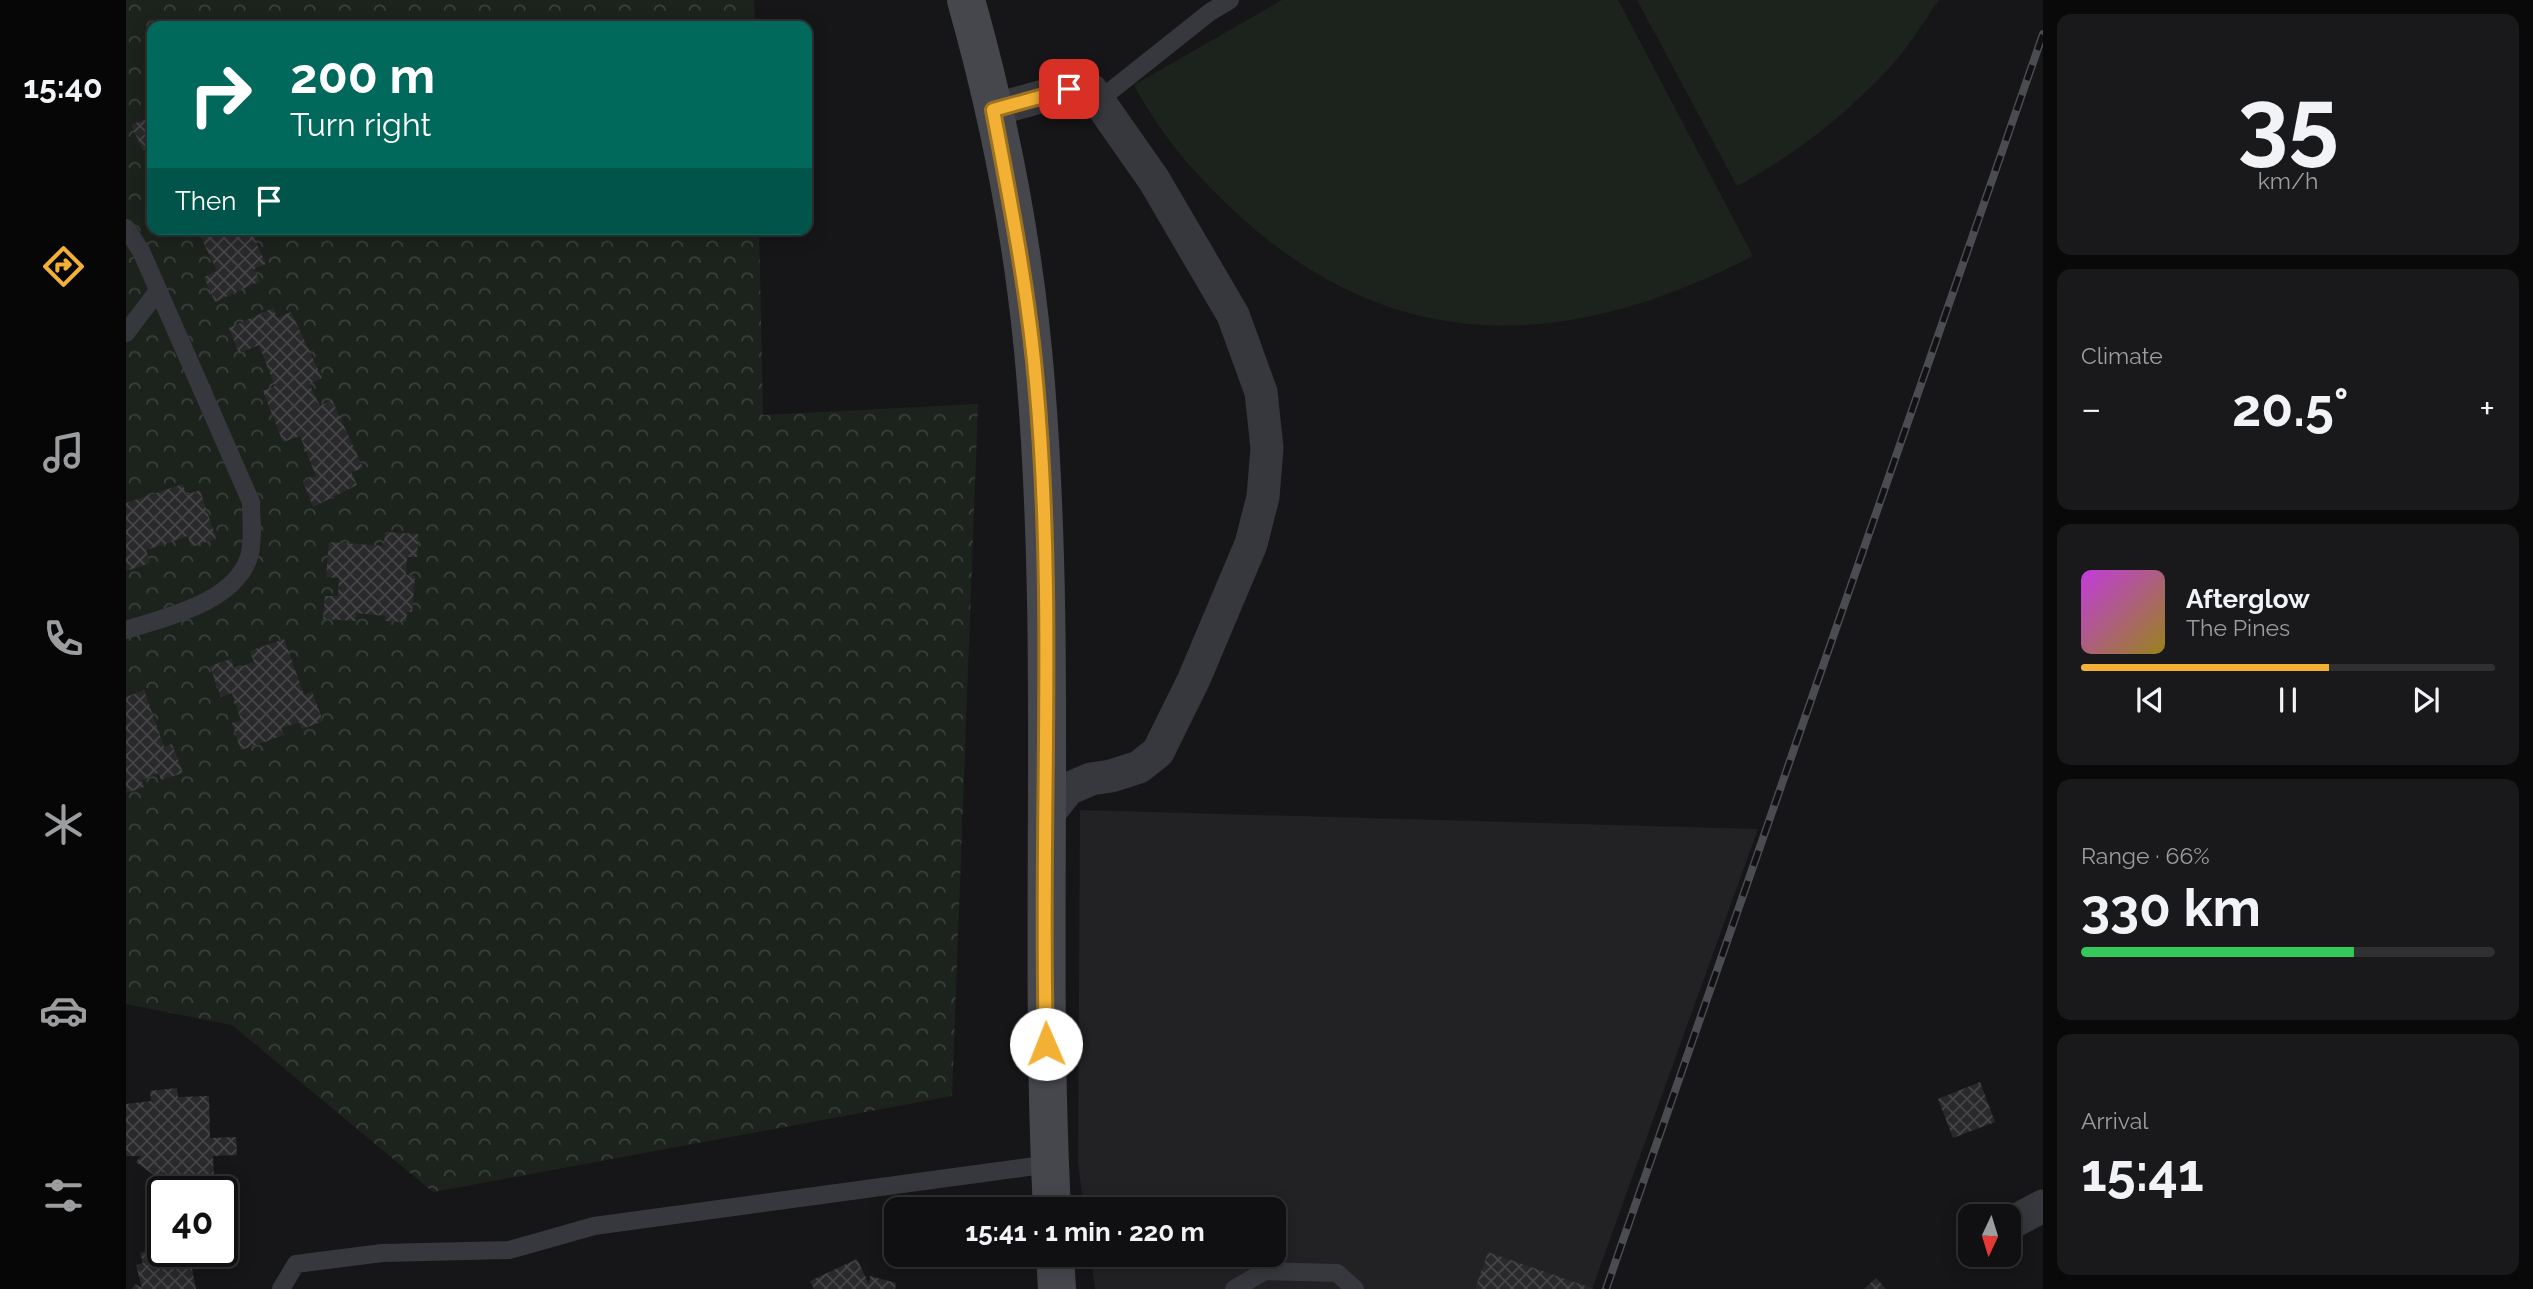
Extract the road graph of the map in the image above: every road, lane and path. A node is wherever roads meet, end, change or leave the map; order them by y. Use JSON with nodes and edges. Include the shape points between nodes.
{"nodes":[{"id":1,"x":966,"y":0,"type":"edge"},
{"id":2,"x":1230,"y":0,"type":"edge"},
{"id":3,"x":1098,"y":101,"type":"junction"},
{"id":4,"x":993,"y":110,"type":"junction"},
{"id":5,"x":126,"y":228,"type":"edge"},
{"id":6,"x":157,"y":292,"type":"junction"},
{"id":7,"x":126,"y":333,"type":"edge"},
{"id":8,"x":126,"y":630,"type":"edge"},
{"id":9,"x":1046,"y":817,"type":"junction"},
{"id":10,"x":1050,"y":1164,"type":"junction"},
{"id":11,"x":1051,"y":1197,"type":"edge"},
{"id":12,"x":2043,"y":1206,"type":"edge"},
{"id":13,"x":2021,"y":1218,"type":"edge"},
{"id":14,"x":1056,"y":1267,"type":"edge"},
{"id":15,"x":281,"y":1289,"type":"edge"},
{"id":16,"x":1057,"y":1289,"type":"edge"},
{"id":17,"x":1234,"y":1289,"type":"edge"},
{"id":18,"x":1355,"y":1289,"type":"edge"}],
"edges":[{"from":1,"to":4,"type":"street"},
{"from":2,"to":3,"type":"lane"},
{"from":3,"to":4,"type":"street","via":[[1091,90],[1069,89]]},
{"from":3,"to":9,"type":"street","via":[[1154,180],[1233,315],[1261,392],[1266,460],[1263,497],[1251,544],[1158,752],[1139,767],[1068,789]]},
{"from":4,"to":9,"type":"street","via":[[1017,234],[1036,381],[1047,656]]},
{"from":5,"to":6,"type":"lane"},
{"from":6,"to":7,"type":"lane"},
{"from":6,"to":8,"type":"lane","via":[[251,502],[252,541],[248,559],[221,590],[188,610]]},
{"from":9,"to":10,"type":"street"},
{"from":10,"to":11,"type":"street"},
{"from":10,"to":15,"type":"lane","via":[[594,1226],[509,1250],[382,1252],[296,1264]]},
{"from":12,"to":13,"type":"street"},
{"from":14,"to":16,"type":"street"},
{"from":17,"to":18,"type":"lane","via":[[1265,1271],[1337,1273]]}]}
